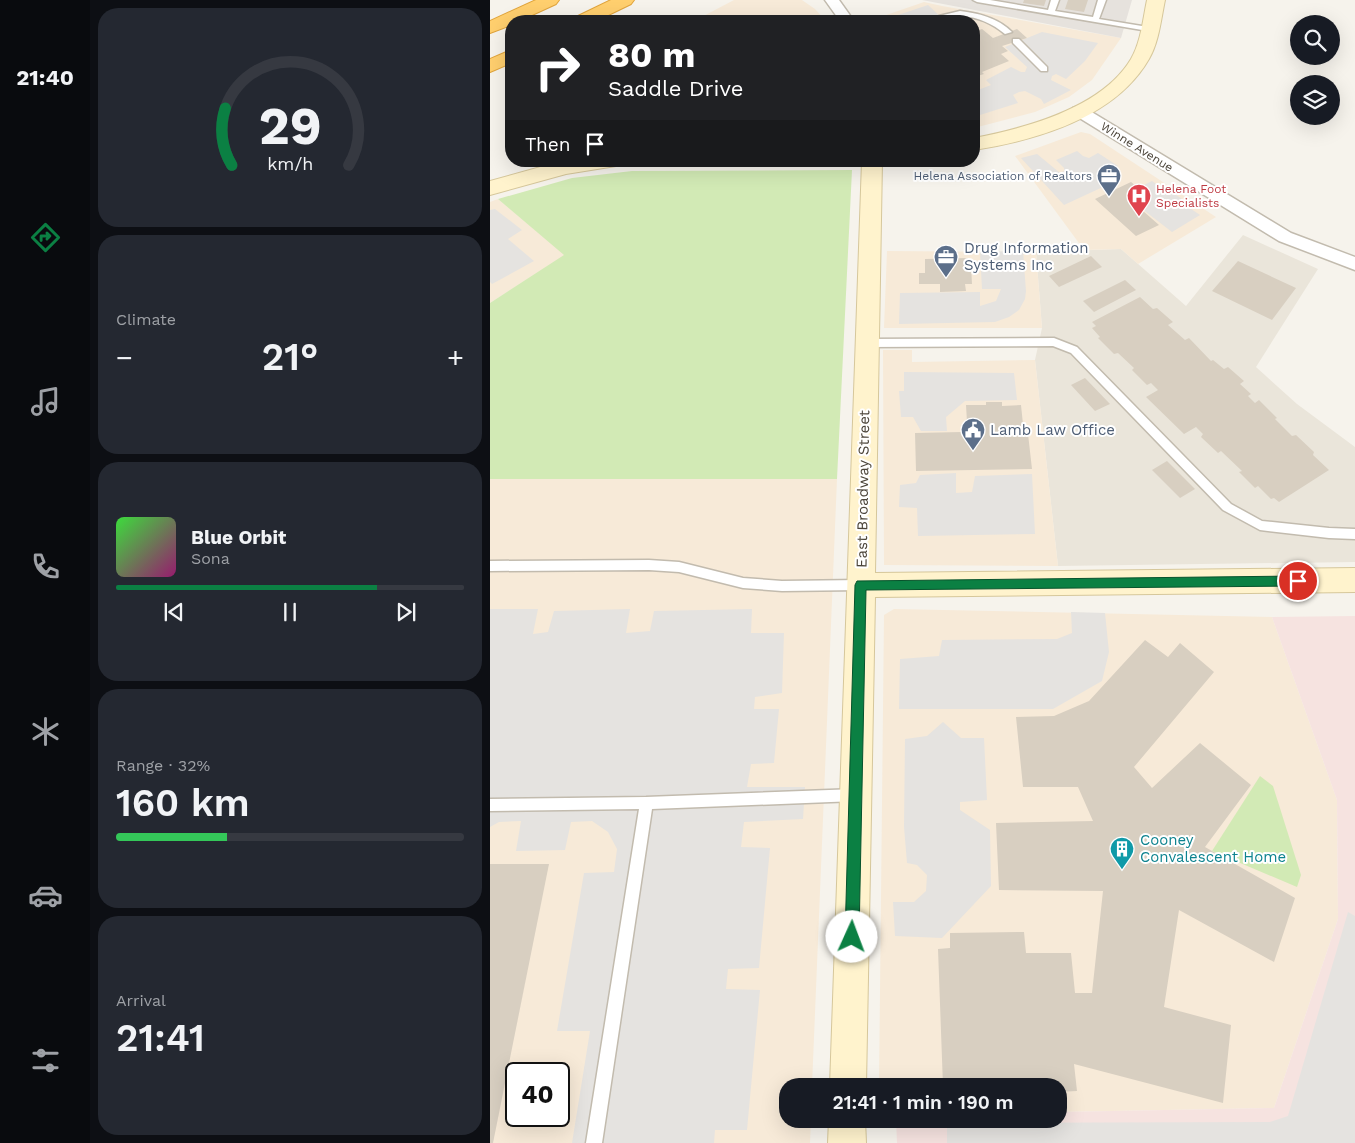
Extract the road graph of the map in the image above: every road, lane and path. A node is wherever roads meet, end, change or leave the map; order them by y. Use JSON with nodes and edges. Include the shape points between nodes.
{"nodes":[{"id":1,"x":550,"y":0,"type":"edge"},
{"id":2,"x":625,"y":0,"type":"edge"},
{"id":3,"x":832,"y":0,"type":"edge"},
{"id":4,"x":977,"y":0,"type":"edge"},
{"id":5,"x":1055,"y":0,"type":"edge"},
{"id":6,"x":1102,"y":0,"type":"edge"},
{"id":7,"x":1156,"y":0,"type":"edge"},
{"id":8,"x":1012,"y":3,"type":"edge"},
{"id":9,"x":1051,"y":12,"type":"junction"},
{"id":10,"x":518,"y":15,"type":"edge"},
{"id":11,"x":594,"y":15,"type":"edge"},
{"id":12,"x":843,"y":15,"type":"edge"},
{"id":13,"x":980,"y":18,"type":"edge"},
{"id":14,"x":505,"y":21,"type":"edge"},
{"id":15,"x":1095,"y":21,"type":"junction"},
{"id":16,"x":490,"y":28,"type":"edge"},
{"id":17,"x":1148,"y":29,"type":"junction"},
{"id":18,"x":1008,"y":32,"type":"dead end"},
{"id":19,"x":1016,"y":41,"type":"dead end"},
{"id":20,"x":505,"y":59,"type":"edge"},
{"id":21,"x":490,"y":66,"type":"edge"},
{"id":22,"x":1044,"y":69,"type":"dead end"},
{"id":23,"x":1079,"y":111,"type":"junction"},
{"id":24,"x":980,"y":143,"type":"edge"},
{"id":25,"x":565,"y":167,"type":"edge"},
{"id":26,"x":872,"y":167,"type":"edge"},
{"id":27,"x":490,"y":188,"type":"edge"},
{"id":28,"x":1355,"y":264,"type":"edge"},
{"id":29,"x":867,"y":343,"type":"junction"},
{"id":30,"x":1355,"y":534,"type":"edge"},
{"id":31,"x":490,"y":566,"type":"edge"},
{"id":32,"x":1355,"y":580,"type":"edge"},
{"id":33,"x":861,"y":585,"type":"junction"},
{"id":34,"x":856,"y":795,"type":"junction"},
{"id":35,"x":646,"y":804,"type":"junction"},
{"id":36,"x":490,"y":805,"type":"edge"},
{"id":37,"x":848,"y":1078,"type":"edge"},
{"id":38,"x":847,"y":1128,"type":"edge"},
{"id":39,"x":594,"y":1143,"type":"edge"},
{"id":40,"x":847,"y":1143,"type":"edge"}],
"edges":[{"from":1,"to":10,"type":"highway"},
{"from":2,"to":11,"type":"highway"},
{"from":3,"to":12,"type":"street"},
{"from":4,"to":8,"type":"lane"},
{"from":5,"to":9,"type":"lane"},
{"from":6,"to":15,"type":"lane"},
{"from":7,"to":17,"type":"street"},
{"from":8,"to":9,"type":"lane"},
{"from":9,"to":15,"type":"lane"},
{"from":13,"to":18,"type":"lane"},
{"from":14,"to":16,"type":"highway"},
{"from":15,"to":17,"type":"lane"},
{"from":17,"to":23,"type":"street","via":[[1141,59],[1125,81]]},
{"from":19,"to":22,"type":"lane"},
{"from":20,"to":21,"type":"highway"},
{"from":23,"to":24,"type":"street","via":[[1023,134]]},
{"from":23,"to":28,"type":"street","name":"Winne Avenue","via":[[1285,237]]},
{"from":25,"to":27,"type":"street"},
{"from":26,"to":29,"type":"street","name":"East Broadway Street"},
{"from":29,"to":30,"type":"lane","via":[[1054,342],[1074,350],[1227,507],[1260,525]]},
{"from":29,"to":33,"type":"street","name":"East Broadway Street"},
{"from":31,"to":33,"type":"lane","via":[[649,565],[679,567],[743,583]]},
{"from":32,"to":33,"type":"street"},
{"from":33,"to":34,"type":"street","name":"East Broadway Street"},
{"from":34,"to":35,"type":"lane"},
{"from":34,"to":37,"type":"street","name":"East Broadway Street"},
{"from":35,"to":36,"type":"lane"},
{"from":35,"to":39,"type":"lane"},
{"from":38,"to":40,"type":"street"}]}
